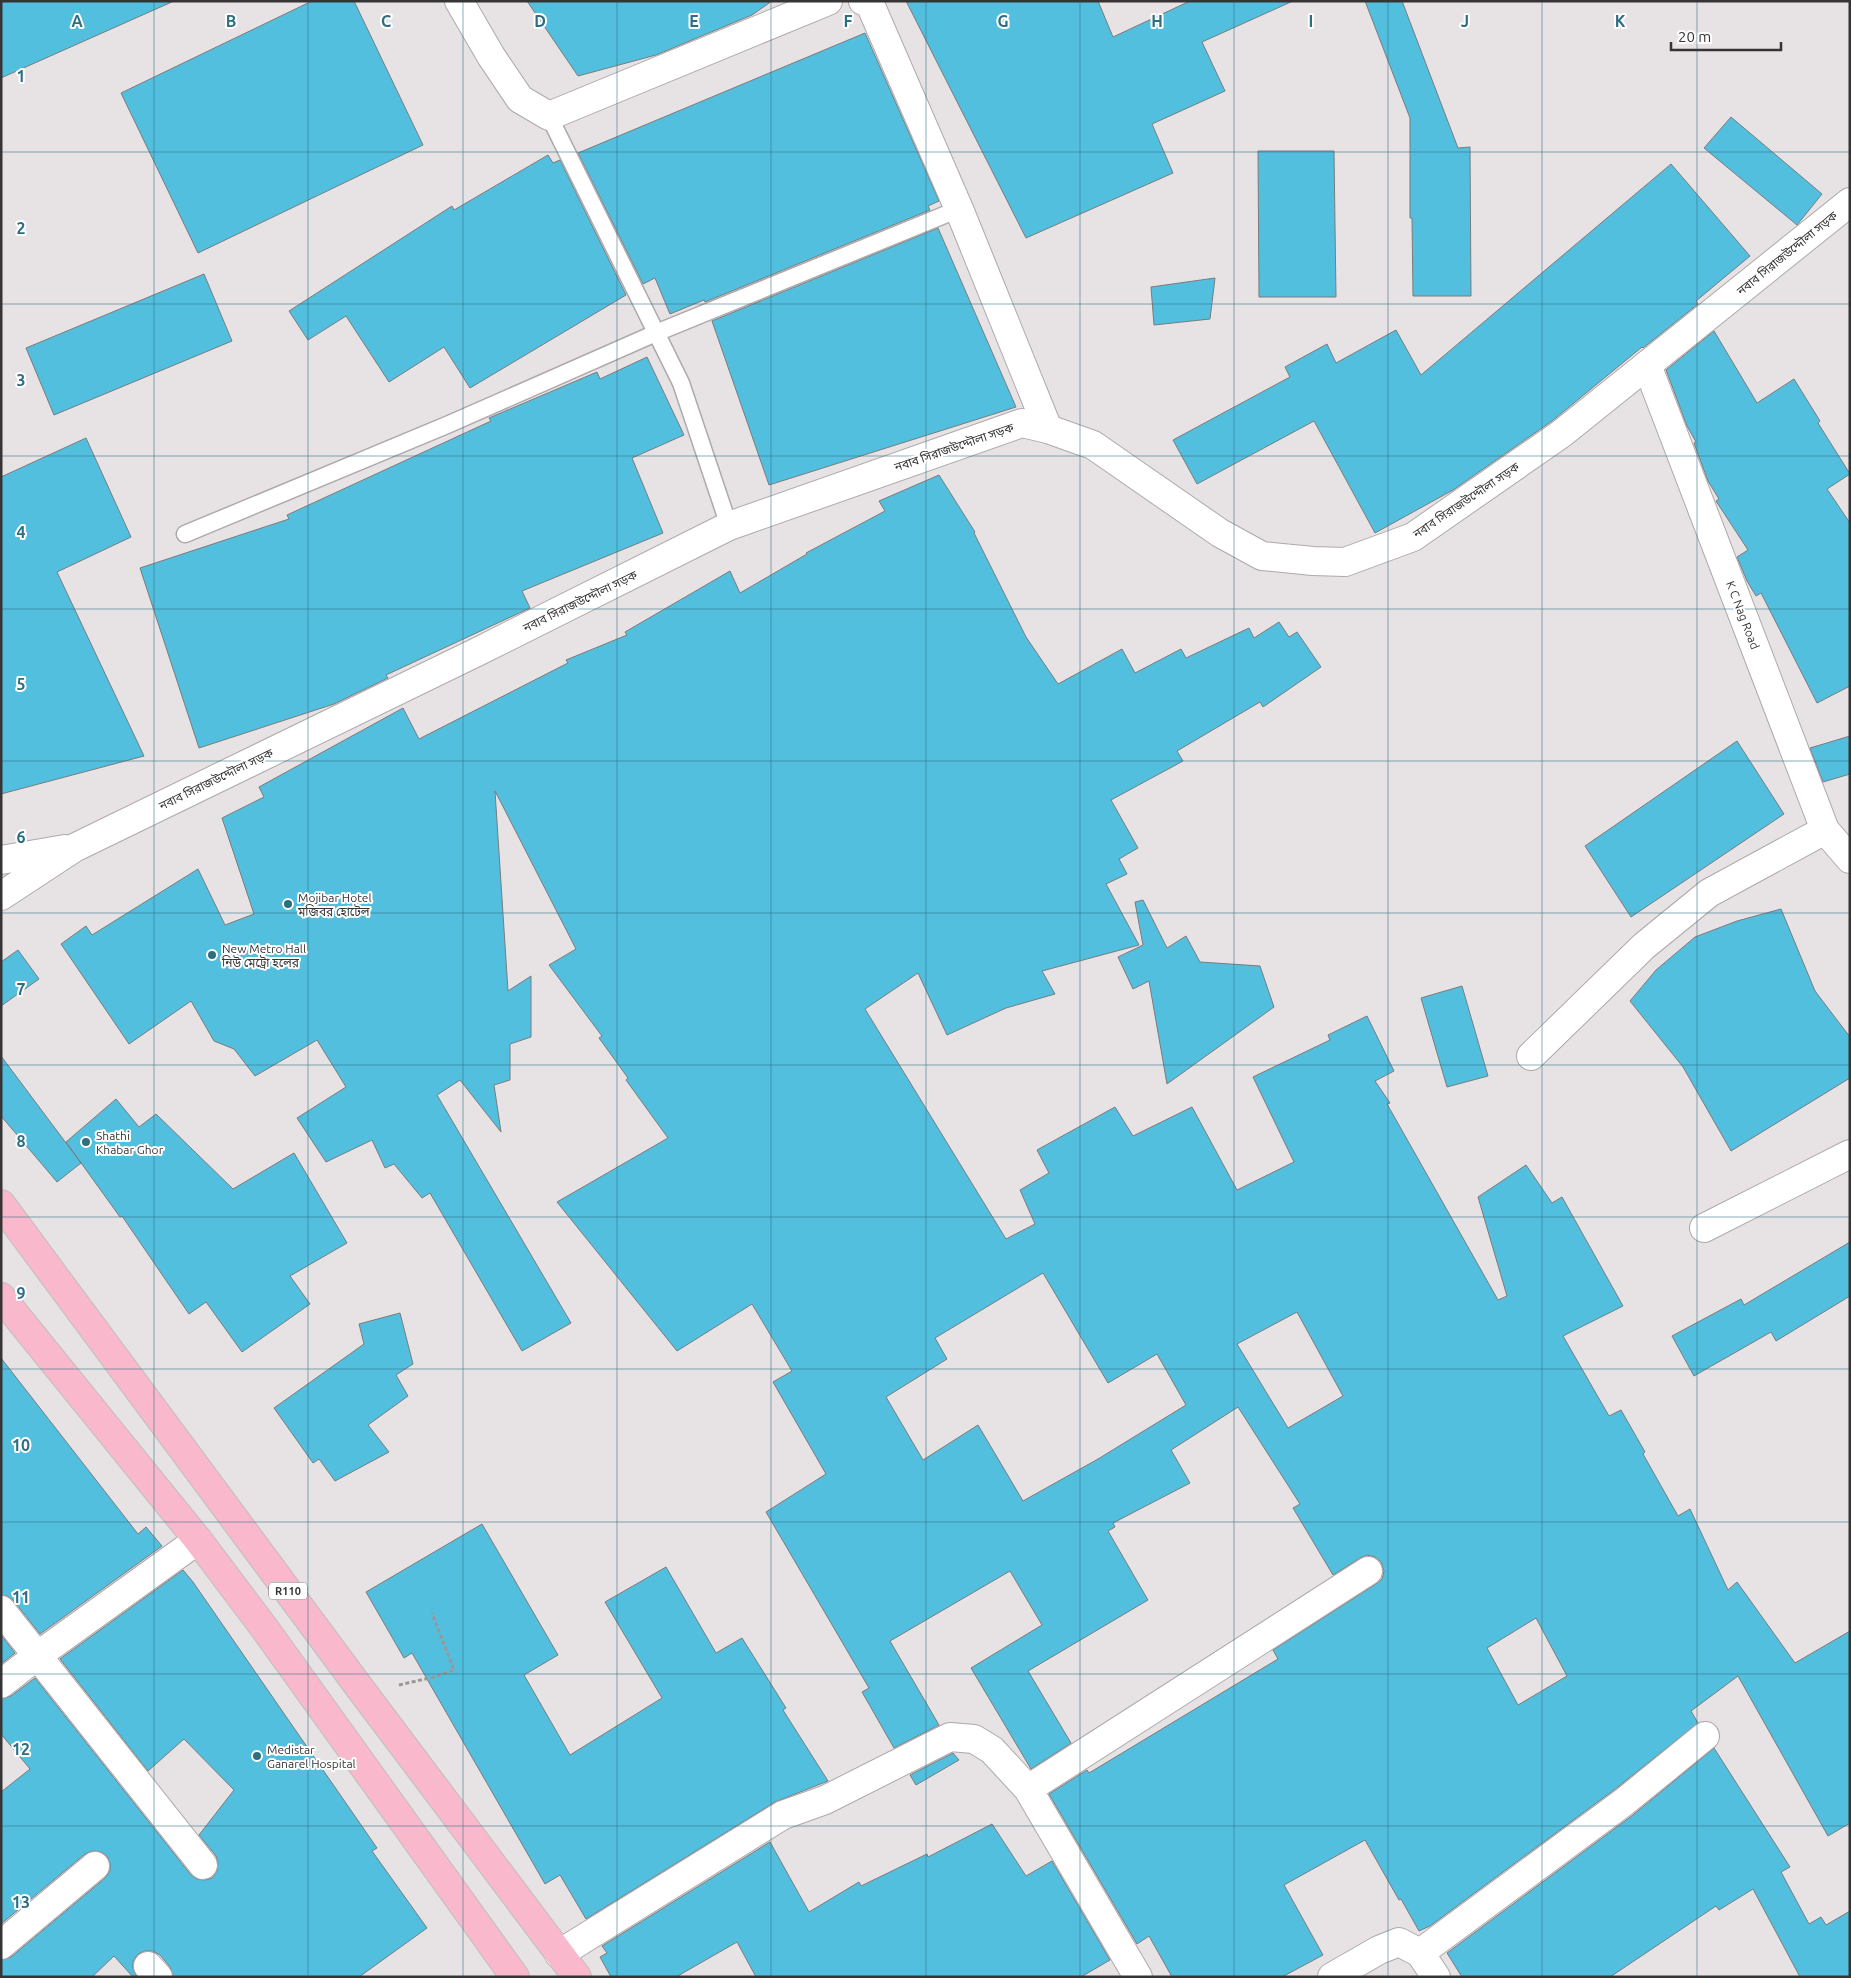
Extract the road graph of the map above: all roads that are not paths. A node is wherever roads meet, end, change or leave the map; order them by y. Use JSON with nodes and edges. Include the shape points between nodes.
{"nodes":[{"id":1,"x":459,"y":1,"type":"edge"},
{"id":2,"x":828,"y":1,"type":"edge"},
{"id":3,"x":863,"y":1,"type":"edge"},
{"id":4,"x":549,"y":116,"type":"junction"},
{"id":5,"x":1850,"y":202,"type":"edge"},
{"id":6,"x":959,"y":209,"type":"junction"},
{"id":7,"x":656,"y":333,"type":"junction"},
{"id":8,"x":1647,"y":365,"type":"junction"},
{"id":9,"x":1048,"y":429,"type":"junction"},
{"id":10,"x":729,"y":526,"type":"junction"},
{"id":11,"x":185,"y":534,"type":"dead end"},
{"id":12,"x":1825,"y":830,"type":"junction"},
{"id":13,"x":74,"y":848,"type":"junction"},
{"id":14,"x":1850,"y":859,"type":"edge"},
{"id":15,"x":1,"y":860,"type":"edge"},
{"id":16,"x":1,"y":896,"type":"edge"},
{"id":17,"x":1531,"y":1056,"type":"dead end"},
{"id":18,"x":1850,"y":1154,"type":"edge"},
{"id":19,"x":1,"y":1204,"type":"edge"},
{"id":20,"x":1704,"y":1228,"type":"dead end"},
{"id":21,"x":1,"y":1297,"type":"edge"},
{"id":22,"x":198,"y":1540,"type":"junction"},
{"id":23,"x":1368,"y":1571,"type":"dead end"},
{"id":24,"x":1,"y":1610,"type":"edge"},
{"id":25,"x":37,"y":1656,"type":"junction"},
{"id":26,"x":1,"y":1684,"type":"edge"},
{"id":27,"x":1705,"y":1736,"type":"dead end"},
{"id":28,"x":1028,"y":1788,"type":"junction"},
{"id":29,"x":203,"y":1865,"type":"dead end"},
{"id":30,"x":95,"y":1866,"type":"dead end"},
{"id":31,"x":1,"y":1945,"type":"edge"},
{"id":32,"x":1420,"y":1953,"type":"junction"},
{"id":33,"x":559,"y":1954,"type":"junction"},
{"id":34,"x":515,"y":1977,"type":"edge"},
{"id":35,"x":577,"y":1977,"type":"edge"},
{"id":36,"x":1138,"y":1977,"type":"edge"},
{"id":37,"x":1332,"y":1977,"type":"edge"},
{"id":38,"x":1436,"y":1977,"type":"edge"}],
"edges":[{"from":1,"to":4,"type":"street","via":[[520,99]]},
{"from":2,"to":4,"type":"street"},
{"from":3,"to":6,"type":"street","via":[[870,4]]},
{"from":4,"to":7,"type":"lane"},
{"from":5,"to":8,"type":"street","name":"নবাব সিরাজউদ্দৌলা সড়ক"},
{"from":6,"to":7,"type":"lane"},
{"from":6,"to":9,"type":"street"},
{"from":7,"to":10,"type":"lane","via":[[682,382]]},
{"from":7,"to":11,"type":"lane","via":[[447,425]]},
{"from":8,"to":9,"type":"street","name":"নবাব সিরাজউদ্দৌলা সড়ক","via":[[1561,434],[1414,537],[1345,562],[1262,556],[1220,533],[1093,445]]},
{"from":8,"to":12,"type":"street","name":"K C Nag Road"},
{"from":9,"to":10,"type":"street","name":"নবাব সিরাজউদ্দৌলা সড়ক","via":[[1022,423]]},
{"from":10,"to":13,"type":"street","name":"নবাব সিরাজউদ্দৌলা সড়ক"},
{"from":12,"to":14,"type":"street","name":"K C Nag Road"},
{"from":12,"to":17,"type":"street","via":[[1709,893],[1644,946]]},
{"from":13,"to":15,"type":"street"},
{"from":13,"to":16,"type":"street","name":"নবাব সিরাজউদ্দৌলা সড়ক"},
{"from":18,"to":20,"type":"street"},
{"from":19,"to":33,"type":"main road","number":"R110"},
{"from":21,"to":22,"type":"main road"},
{"from":22,"to":25,"type":"street"},
{"from":22,"to":34,"type":"main road"},
{"from":23,"to":28,"type":"street"},
{"from":24,"to":25,"type":"street"},
{"from":25,"to":26,"type":"street"},
{"from":25,"to":29,"type":"street"},
{"from":27,"to":32,"type":"street","via":[[1624,1802]]},
{"from":28,"to":33,"type":"street","via":[[992,1750],[974,1739],[950,1737],[825,1800],[783,1815]]},
{"from":28,"to":36,"type":"street"},
{"from":30,"to":31,"type":"street"},
{"from":32,"to":37,"type":"street","via":[[1398,1942]]},
{"from":32,"to":38,"type":"street"},
{"from":33,"to":35,"type":"main road","number":"R110"}]}
